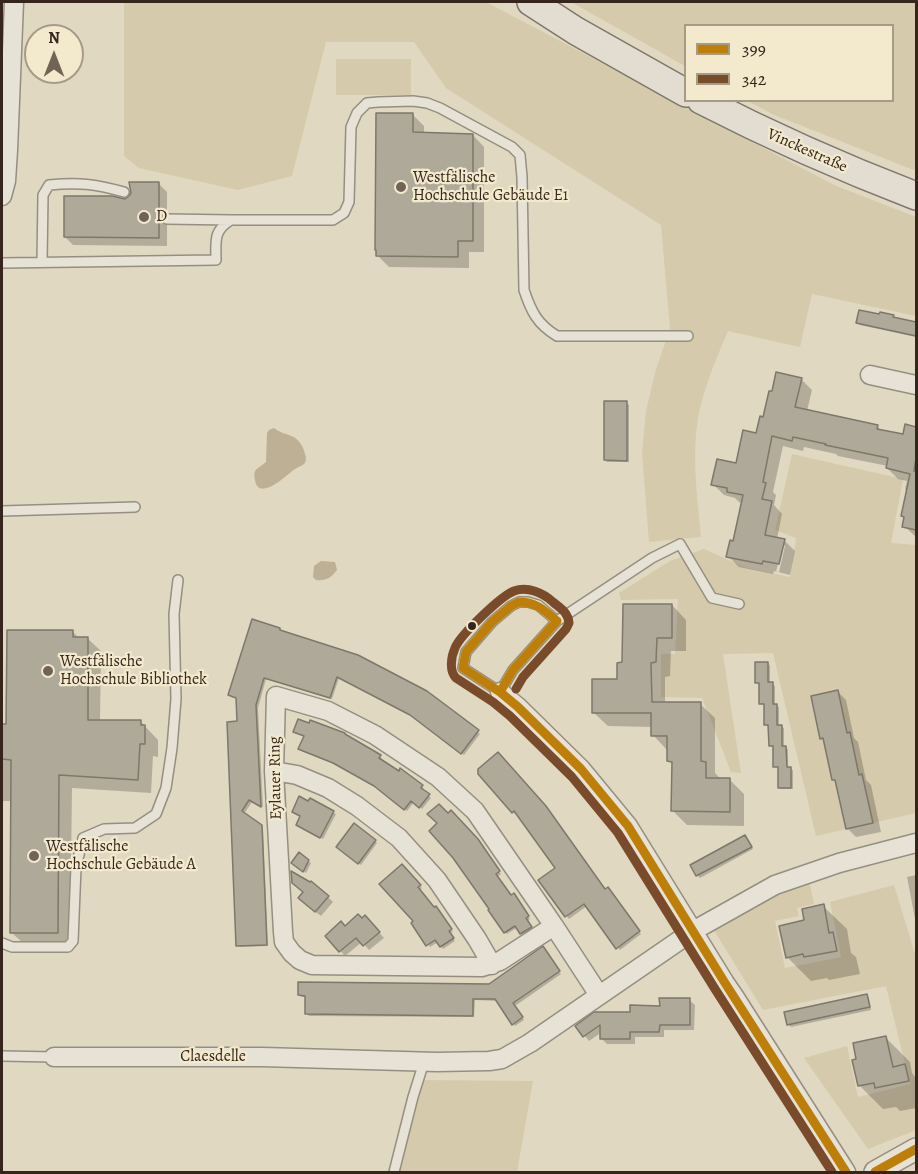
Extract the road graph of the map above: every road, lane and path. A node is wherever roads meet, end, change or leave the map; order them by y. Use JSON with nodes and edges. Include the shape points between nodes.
{"nodes":[{"id":1,"x":14,"y":2,"type":"edge"},
{"id":2,"x":531,"y":2,"type":"edge"},
{"id":3,"x":684,"y":92,"type":"edge"},
{"id":4,"x":705,"y":102,"type":"edge"},
{"id":5,"x":124,"y":192,"type":"dead end"},
{"id":6,"x":2,"y":196,"type":"edge"},
{"id":7,"x":916,"y":196,"type":"edge"},
{"id":8,"x":167,"y":219,"type":"dead end"},
{"id":9,"x":231,"y":220,"type":"junction"},
{"id":10,"x":42,"y":262,"type":"junction"},
{"id":11,"x":2,"y":263,"type":"edge"},
{"id":12,"x":688,"y":336,"type":"dead end"},
{"id":13,"x":870,"y":375,"type":"dead end"},
{"id":14,"x":916,"y":385,"type":"edge"},
{"id":15,"x":135,"y":507,"type":"dead end"},
{"id":16,"x":2,"y":511,"type":"edge"},
{"id":17,"x":178,"y":579,"type":"dead end"},
{"id":18,"x":739,"y":604,"type":"dead end"},
{"id":19,"x":557,"y":621,"type":"junction"},
{"id":20,"x":500,"y":692,"type":"junction"},
{"id":21,"x":274,"y":771,"type":"junction"},
{"id":22,"x":916,"y":843,"type":"edge"},
{"id":23,"x":554,"y":926,"type":"junction"},
{"id":24,"x":693,"y":931,"type":"junction"},
{"id":25,"x":2,"y":944,"type":"edge"},
{"id":26,"x":492,"y":965,"type":"junction"},
{"id":27,"x":600,"y":995,"type":"junction"},
{"id":28,"x":2,"y":1056,"type":"edge"},
{"id":29,"x":54,"y":1057,"type":"joint"},
{"id":30,"x":424,"y":1062,"type":"junction"},
{"id":31,"x":916,"y":1149,"type":"edge"},
{"id":32,"x":394,"y":1173,"type":"edge"},
{"id":33,"x":846,"y":1173,"type":"edge"},
{"id":34,"x":875,"y":1173,"type":"edge"}],
"edges":[{"from":1,"to":6,"type":"street","via":[[8,150]]},
{"from":2,"to":3,"type":"main road"},
{"from":4,"to":7,"type":"main road","name":"Vinckestraße","via":[[761,131]]},
{"from":5,"to":10,"type":"lane","via":[[98,185],[49,185],[43,195]]},
{"from":8,"to":9,"type":"lane"},
{"from":9,"to":10,"type":"lane","via":[[218,231],[216,260]]},
{"from":9,"to":12,"type":"lane","via":[[333,220],[344,213],[349,202],[351,127],[357,113],[367,104],[378,102],[427,103],[512,147],[519,155],[524,290],[538,322],[557,336]]},
{"from":10,"to":11,"type":"lane"},
{"from":13,"to":14,"type":"street"},
{"from":15,"to":16,"type":"lane"},
{"from":17,"to":25,"type":"lane","via":[[172,748],[166,788],[156,814],[135,828],[104,829],[83,838],[76,867],[73,941],[68,946]]},
{"from":18,"to":19,"type":"lane","via":[[712,598],[680,544]]},
{"from":19,"to":20,"type":"lane","via":[[513,670]]},
{"from":19,"to":20,"type":"lane","via":[[538,605],[519,602],[492,622],[466,652],[463,668]]},
{"from":20,"to":24,"type":"street","via":[[581,769],[628,826]]},
{"from":21,"to":23,"type":"street","name":"Eylauer Ring","via":[[276,696],[328,711],[375,735],[438,777],[475,811]]},
{"from":21,"to":26,"type":"street","via":[[297,775],[328,788],[399,838],[437,880]]},
{"from":21,"to":26,"type":"street","name":"Eylauer Ring","via":[[284,942],[300,960],[312,965]]},
{"from":22,"to":24,"type":"street","name":"Claesdelle","via":[[776,885]]},
{"from":23,"to":26,"type":"street","name":"Eylauer Ring"},
{"from":23,"to":27,"type":"street","name":"Eylauer Ring"},
{"from":24,"to":27,"type":"street","name":"Claesdelle"},
{"from":24,"to":33,"type":"street"},
{"from":27,"to":30,"type":"street","name":"Claesdelle","via":[[502,1059]]},
{"from":28,"to":29,"type":"lane","name":"Claesdelle"},
{"from":29,"to":30,"type":"street","name":"Claesdelle"},
{"from":30,"to":32,"type":"lane"},
{"from":31,"to":34,"type":"street"}]}
